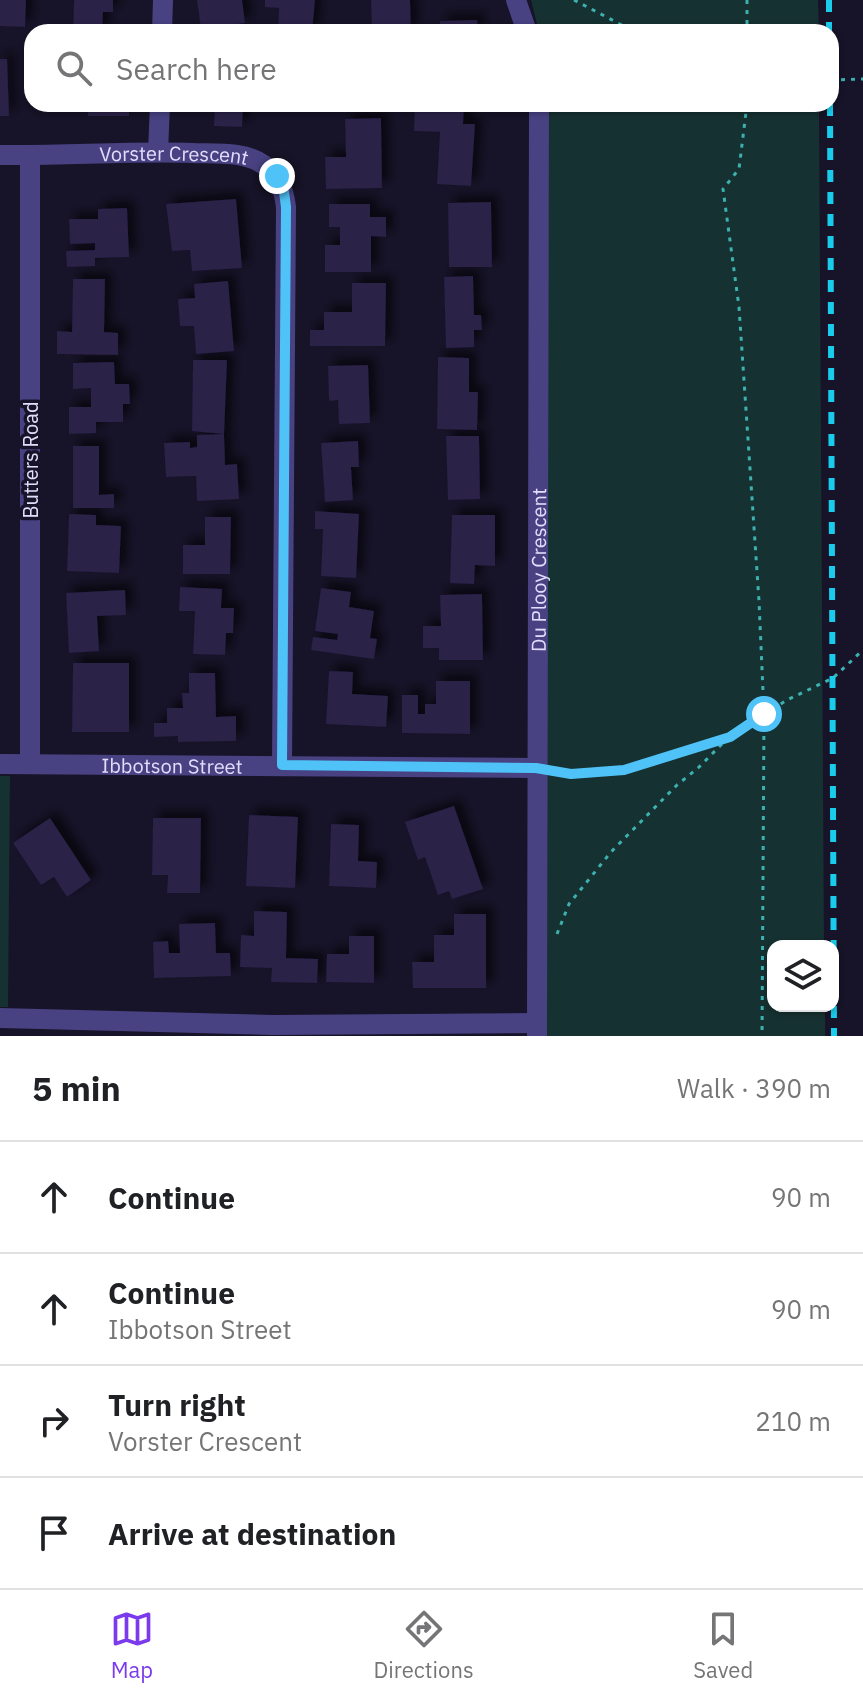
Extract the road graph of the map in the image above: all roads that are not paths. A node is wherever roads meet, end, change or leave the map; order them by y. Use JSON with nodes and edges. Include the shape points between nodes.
{"nodes":[{"id":1,"x":163,"y":0,"type":"edge"},
{"id":2,"x":516,"y":0,"type":"edge"},
{"id":3,"x":162,"y":24,"type":"edge"},
{"id":4,"x":524,"y":24,"type":"edge"},
{"id":5,"x":160,"y":112,"type":"edge"},
{"id":6,"x":539,"y":112,"type":"edge"},
{"id":7,"x":158,"y":152,"type":"junction"},
{"id":8,"x":0,"y":155,"type":"edge"},
{"id":9,"x":30,"y":156,"type":"junction"},
{"id":10,"x":0,"y":764,"type":"edge"},
{"id":11,"x":30,"y":764,"type":"junction"},
{"id":12,"x":282,"y":765,"type":"junction"},
{"id":13,"x":536,"y":768,"type":"junction"},
{"id":14,"x":0,"y":1018,"type":"edge"},
{"id":15,"x":21,"y":1027,"type":"edge"},
{"id":16,"x":272,"y":1030,"type":"edge"},
{"id":17,"x":537,"y":1030,"type":"edge"}],
"edges":[{"from":1,"to":3,"type":"street"},
{"from":2,"to":4,"type":"street"},
{"from":5,"to":7,"type":"street"},
{"from":6,"to":13,"type":"street","name":"Du Plooy Crescent"},
{"from":7,"to":9,"type":"street","name":"Vorster Crescent"},
{"from":7,"to":12,"type":"street","name":"Vorster Crescent","via":[[247,158],[264,164],[284,192]]},
{"from":8,"to":9,"type":"street","name":"Vorster Crescent"},
{"from":9,"to":11,"type":"street","name":"Butters Road"},
{"from":10,"to":11,"type":"street","name":"Ibbotson Street"},
{"from":11,"to":12,"type":"street","name":"Ibbotson Street"},
{"from":12,"to":13,"type":"street","name":"Ibbotson Street"},
{"from":13,"to":17,"type":"street","name":"Du Plooy Crescent"},
{"from":14,"to":15,"type":"street"},
{"from":15,"to":16,"type":"street"},
{"from":16,"to":17,"type":"street"}]}
